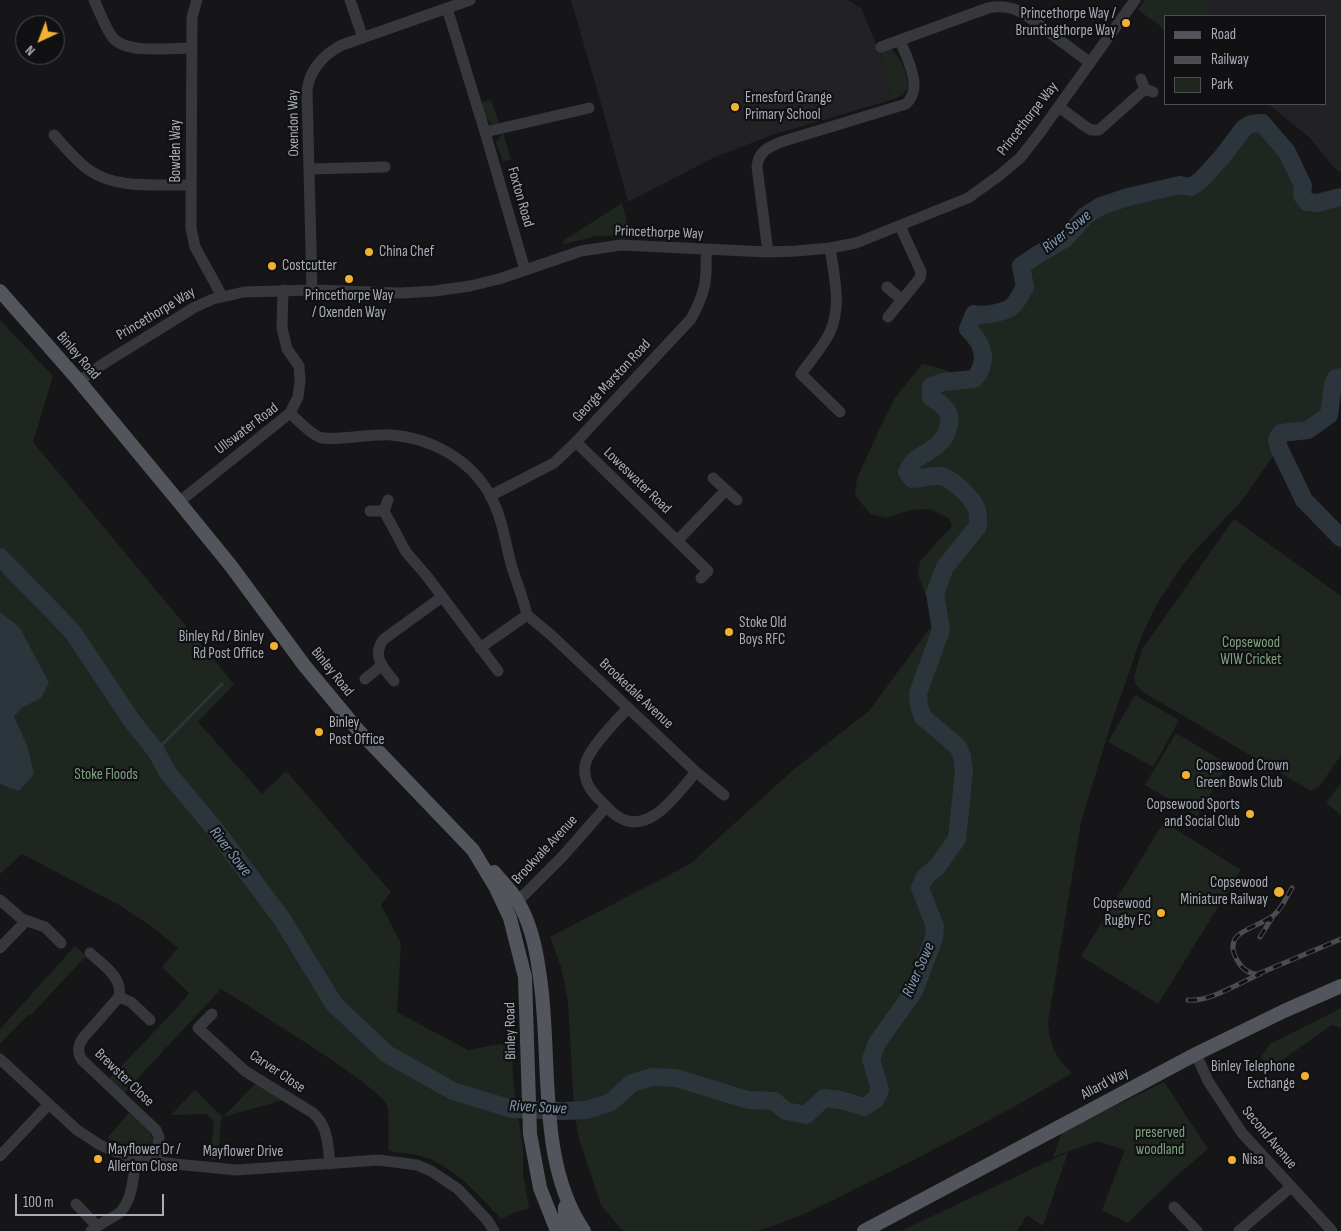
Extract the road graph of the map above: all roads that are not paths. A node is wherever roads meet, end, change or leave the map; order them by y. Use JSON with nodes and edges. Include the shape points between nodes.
{"nodes":[{"id":1,"x":94,"y":0,"type":"edge"},
{"id":2,"x":197,"y":0,"type":"edge"},
{"id":3,"x":350,"y":0,"type":"edge"},
{"id":4,"x":470,"y":0,"type":"edge"},
{"id":5,"x":1135,"y":0,"type":"edge"},
{"id":6,"x":447,"y":8,"type":"junction"},
{"id":7,"x":363,"y":38,"type":"junction"},
{"id":8,"x":900,"y":40,"type":"junction"},
{"id":9,"x":881,"y":47,"type":"dead end"},
{"id":10,"x":192,"y":48,"type":"junction"},
{"id":11,"x":1089,"y":62,"type":"junction"},
{"id":12,"x":1146,"y":86,"type":"dead end"},
{"id":13,"x":1059,"y":107,"type":"junction"},
{"id":14,"x":589,"y":108,"type":"dead end"},
{"id":15,"x":485,"y":132,"type":"junction"},
{"id":16,"x":54,"y":135,"type":"dead end"},
{"id":17,"x":384,"y":167,"type":"dead end"},
{"id":18,"x":310,"y":169,"type":"junction"},
{"id":19,"x":191,"y":185,"type":"junction"},
{"id":20,"x":900,"y":226,"type":"junction"},
{"id":21,"x":830,"y":248,"type":"junction"},
{"id":22,"x":706,"y":250,"type":"junction"},
{"id":23,"x":768,"y":252,"type":"junction"},
{"id":24,"x":525,"y":270,"type":"junction"},
{"id":25,"x":887,"y":287,"type":"dead end"},
{"id":26,"x":283,"y":290,"type":"junction"},
{"id":27,"x":312,"y":290,"type":"junction"},
{"id":28,"x":0,"y":292,"type":"edge"},
{"id":29,"x":222,"y":296,"type":"junction"},
{"id":30,"x":902,"y":300,"type":"junction"},
{"id":31,"x":888,"y":317,"type":"dead end"},
{"id":32,"x":79,"y":381,"type":"junction"},
{"id":33,"x":840,"y":412,"type":"dead end"},
{"id":34,"x":290,"y":413,"type":"junction"},
{"id":35,"x":576,"y":442,"type":"junction"},
{"id":36,"x":713,"y":478,"type":"dead end"},
{"id":37,"x":726,"y":490,"type":"junction"},
{"id":38,"x":490,"y":496,"type":"junction"},
{"id":39,"x":388,"y":500,"type":"dead end"},
{"id":40,"x":737,"y":500,"type":"dead end"},
{"id":41,"x":179,"y":502,"type":"junction"},
{"id":42,"x":370,"y":511,"type":"dead end"},
{"id":43,"x":384,"y":511,"type":"junction"},
{"id":44,"x":678,"y":540,"type":"junction"},
{"id":45,"x":701,"y":578,"type":"dead end"},
{"id":46,"x":442,"y":597,"type":"junction"},
{"id":47,"x":527,"y":615,"type":"junction"},
{"id":48,"x":480,"y":648,"type":"junction"},
{"id":49,"x":382,"y":666,"type":"junction"},
{"id":50,"x":498,"y":671,"type":"dead end"},
{"id":51,"x":365,"y":679,"type":"dead end"},
{"id":52,"x":394,"y":681,"type":"dead end"},
{"id":53,"x":628,"y":708,"type":"junction"},
{"id":54,"x":696,"y":772,"type":"junction"},
{"id":55,"x":724,"y":796,"type":"dead end"},
{"id":56,"x":606,"y":806,"type":"junction"},
{"id":57,"x":473,"y":850,"type":"junction"},
{"id":58,"x":501,"y":898,"type":"junction"},
{"id":59,"x":0,"y":900,"type":"edge"},
{"id":60,"x":518,"y":902,"type":"junction"},
{"id":61,"x":26,"y":921,"type":"junction"},
{"id":62,"x":61,"y":943,"type":"dead end"},
{"id":63,"x":0,"y":948,"type":"edge"},
{"id":64,"x":90,"y":952,"type":"dead end"},
{"id":65,"x":1341,"y":986,"type":"edge"},
{"id":66,"x":119,"y":997,"type":"junction"},
{"id":67,"x":212,"y":1014,"type":"dead end"},
{"id":68,"x":150,"y":1020,"type":"dead end"},
{"id":69,"x":1196,"y":1054,"type":"junction"},
{"id":70,"x":0,"y":1060,"type":"edge"},
{"id":71,"x":49,"y":1104,"type":"junction"},
{"id":72,"x":0,"y":1156,"type":"edge"},
{"id":73,"x":136,"y":1159,"type":"junction"},
{"id":74,"x":156,"y":1162,"type":"junction"},
{"id":75,"x":330,"y":1164,"type":"junction"},
{"id":76,"x":1292,"y":1187,"type":"junction"},
{"id":77,"x":564,"y":1191,"type":"junction"},
{"id":78,"x":76,"y":1204,"type":"dead end"},
{"id":79,"x":1174,"y":1207,"type":"dead end"},
{"id":80,"x":888,"y":1218,"type":"junction"},
{"id":81,"x":94,"y":1229,"type":"edge"},
{"id":82,"x":494,"y":1231,"type":"edge"},
{"id":83,"x":557,"y":1231,"type":"edge"},
{"id":84,"x":570,"y":1231,"type":"edge"},
{"id":85,"x":582,"y":1231,"type":"edge"},
{"id":86,"x":851,"y":1231,"type":"edge"},
{"id":87,"x":864,"y":1231,"type":"edge"},
{"id":88,"x":1197,"y":1231,"type":"edge"},
{"id":89,"x":1239,"y":1231,"type":"edge"},
{"id":90,"x":1332,"y":1231,"type":"edge"}],
"edges":[{"from":1,"to":10,"type":"street","via":[[111,35],[123,45]]},
{"from":2,"to":10,"type":"street","name":"Bowden Way","via":[[192,17]]},
{"from":3,"to":7,"type":"street"},
{"from":4,"to":6,"type":"street","name":"Oxendon Way"},
{"from":5,"to":11,"type":"street","name":"Princethorpe Way"},
{"from":6,"to":7,"type":"street","name":"Oxendon Way"},
{"from":6,"to":15,"type":"street","name":"Foxton Road"},
{"from":7,"to":18,"type":"street","name":"Oxendon Way","via":[[331,51],[309,78]]},
{"from":8,"to":9,"type":"street"},
{"from":8,"to":11,"type":"street","via":[[984,9],[1002,6],[1021,12]]},
{"from":8,"to":23,"type":"street","via":[[915,85],[906,104],[784,141],[765,150],[759,157],[757,167]]},
{"from":10,"to":19,"type":"street","name":"Bowden Way"},
{"from":11,"to":13,"type":"street","name":"Princethorpe Way"},
{"from":12,"to":13,"type":"street","via":[[1099,130],[1091,130]]},
{"from":13,"to":20,"type":"street","name":"Princethorpe Way","via":[[1020,158],[1000,176],[968,198]]},
{"from":14,"to":15,"type":"street"},
{"from":15,"to":24,"type":"street","name":"Foxton Road"},
{"from":16,"to":19,"type":"street","via":[[84,167],[102,178],[125,183]]},
{"from":17,"to":18,"type":"street"},
{"from":18,"to":27,"type":"street","name":"Oxendon Way"},
{"from":19,"to":29,"type":"street","name":"Bowden Way","via":[[190,222],[195,247]]},
{"from":20,"to":21,"type":"street","name":"Princethorpe Way","via":[[856,243]]},
{"from":20,"to":30,"type":"street","via":[[921,272],[920,278]]},
{"from":21,"to":23,"type":"street","name":"Princethorpe Way"},
{"from":21,"to":33,"type":"street","via":[[836,289],[835,318],[829,334],[801,374]]},
{"from":22,"to":23,"type":"street","name":"Princethorpe Way"},
{"from":22,"to":24,"type":"street","name":"Princethorpe Way","via":[[628,245],[601,247],[572,253]]},
{"from":22,"to":35,"type":"street","name":"George Marston Road","via":[[707,278],[702,299],[691,319]]},
{"from":24,"to":27,"type":"street","name":"Princethorpe Way","via":[[483,283],[422,293]]},
{"from":25,"to":30,"type":"street"},
{"from":26,"to":27,"type":"street","name":"Princethorpe Way"},
{"from":26,"to":29,"type":"street","name":"Princethorpe Way"},
{"from":26,"to":34,"type":"street","via":[[282,328],[287,349],[299,366],[300,381],[298,397]]},
{"from":28,"to":32,"type":"main road","name":"Binley Road"},
{"from":29,"to":32,"type":"street","name":"Princethorpe Way","via":[[187,311]]},
{"from":30,"to":31,"type":"street"},
{"from":32,"to":41,"type":"main road","name":"Binley Road"},
{"from":34,"to":38,"type":"street","name":"Ullswater Road","via":[[310,432],[322,438],[391,435],[430,442],[456,457],[476,475]]},
{"from":34,"to":41,"type":"street","name":"Ullswater Road"},
{"from":35,"to":38,"type":"street","name":"George Marston Road","via":[[554,463]]},
{"from":35,"to":44,"type":"street","name":"Loweswater Road"},
{"from":36,"to":37,"type":"street"},
{"from":37,"to":40,"type":"street"},
{"from":37,"to":44,"type":"street"},
{"from":38,"to":47,"type":"street","name":"Ullswater Road","via":[[503,529]]},
{"from":39,"to":43,"type":"street"},
{"from":41,"to":57,"type":"main road","name":"Binley Road","via":[[358,730]]},
{"from":42,"to":43,"type":"street"},
{"from":43,"to":46,"type":"street","via":[[406,552]]},
{"from":44,"to":45,"type":"street","name":"Loweswater Road","via":[[708,571]]},
{"from":46,"to":48,"type":"street"},
{"from":46,"to":49,"type":"street","via":[[384,639],[378,648]]},
{"from":47,"to":48,"type":"street"},
{"from":47,"to":53,"type":"street","name":"Brookedale Avenue"},
{"from":48,"to":50,"type":"street"},
{"from":49,"to":51,"type":"street"},
{"from":49,"to":52,"type":"street"},
{"from":53,"to":54,"type":"street","name":"Brookedale Avenue"},
{"from":53,"to":56,"type":"street","via":[[589,755],[585,766],[588,787]]},
{"from":54,"to":55,"type":"street","name":"Brookedale Avenue"},
{"from":54,"to":56,"type":"street","via":[[655,817],[625,820]]},
{"from":56,"to":60,"type":"street","name":"Brookvale Avenue"},
{"from":57,"to":58,"type":"main road","name":"Binley Road"},
{"from":57,"to":60,"type":"main road"},
{"from":58,"to":60,"type":"street","name":"Brookvale Avenue"},
{"from":58,"to":83,"type":"main road","name":"Binley Road","via":[[510,918],[526,977],[533,1156],[540,1188]]},
{"from":59,"to":61,"type":"street"},
{"from":60,"to":77,"type":"main road","via":[[536,950],[544,997],[550,1124]]},
{"from":61,"to":62,"type":"street","via":[[45,927]]},
{"from":61,"to":63,"type":"street"},
{"from":64,"to":66,"type":"street","via":[[117,979]]},
{"from":65,"to":69,"type":"main road","name":"Allard Way"},
{"from":66,"to":68,"type":"street","via":[[131,1002]]},
{"from":66,"to":74,"type":"street","name":"Brewster Close","via":[[80,1042],[79,1052],[82,1060],[156,1130],[159,1138]]},
{"from":67,"to":75,"type":"street","name":"Carver Close","via":[[198,1028],[245,1071],[312,1112],[321,1121],[327,1137]]},
{"from":69,"to":76,"type":"street","name":"Second Avenue","via":[[1208,1081],[1242,1133]]},
{"from":69,"to":80,"type":"main road","name":"Allard Way"},
{"from":70,"to":71,"type":"street","name":"Mayflower Drive"},
{"from":71,"to":72,"type":"street"},
{"from":71,"to":73,"type":"street","name":"Mayflower Drive","via":[[85,1136]]},
{"from":73,"to":74,"type":"street","name":"Mayflower Drive"},
{"from":73,"to":81,"type":"street","via":[[126,1203],[119,1213]]},
{"from":74,"to":75,"type":"street","name":"Mayflower Drive","via":[[237,1170]]},
{"from":75,"to":82,"type":"street","name":"Mayflower Drive","via":[[390,1160],[431,1170],[458,1189]]},
{"from":76,"to":89,"type":"street"},
{"from":76,"to":90,"type":"street","name":"Second Avenue"},
{"from":77,"to":84,"type":"main road","via":[[565,1217]]},
{"from":77,"to":85,"type":"main road"},
{"from":78,"to":81,"type":"street"},
{"from":79,"to":88,"type":"street"},
{"from":80,"to":86,"type":"main road","name":"Allard Way"},
{"from":80,"to":87,"type":"main road","name":"Allard Way"}]}
